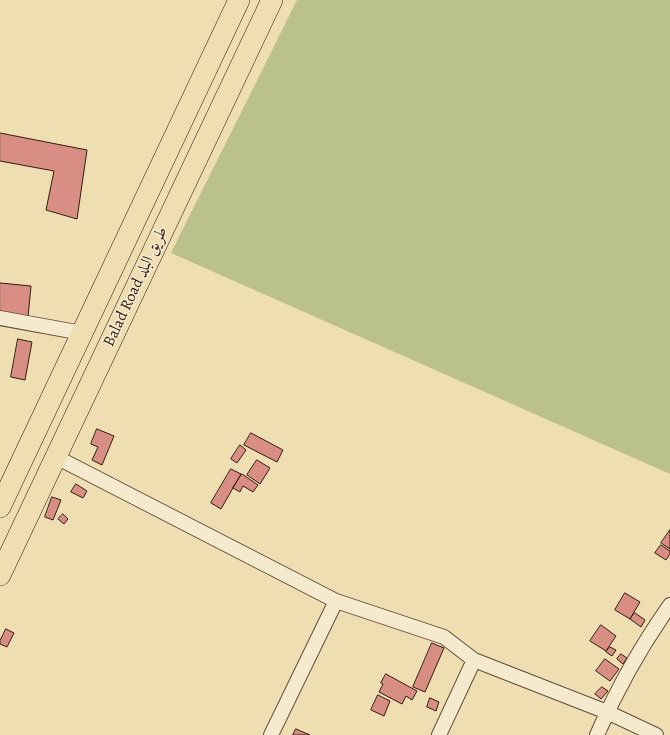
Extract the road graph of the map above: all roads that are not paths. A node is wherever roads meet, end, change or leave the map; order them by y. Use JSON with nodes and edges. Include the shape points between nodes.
{"nodes":[{"id":1,"x":239,"y":0,"type":"edge"},
{"id":2,"x":272,"y":0,"type":"edge"},
{"id":3,"x":0,"y":318,"type":"edge"},
{"id":4,"x":82,"y":333,"type":"junction"},
{"id":5,"x":56,"y":457,"type":"junction"},
{"id":6,"x":0,"y":507,"type":"edge"},
{"id":7,"x":0,"y":575,"type":"edge"},
{"id":8,"x":336,"y":601,"type":"junction"},
{"id":9,"x":670,"y":606,"type":"edge"},
{"id":10,"x":474,"y":660,"type":"junction"},
{"id":11,"x":607,"y":712,"type":"junction"},
{"id":12,"x":271,"y":735,"type":"edge"},
{"id":13,"x":438,"y":735,"type":"edge"},
{"id":14,"x":597,"y":735,"type":"edge"},
{"id":15,"x":656,"y":735,"type":"edge"}],
"edges":[{"from":1,"to":4,"type":"highway","name":"Balad Road طريق البلد"},
{"from":2,"to":5,"type":"highway","name":"Balad Road طريق البلد"},
{"from":3,"to":4,"type":"street"},
{"from":4,"to":6,"type":"highway","name":"Balad Road طريق البلد"},
{"from":5,"to":7,"type":"highway","name":"Balad Road طريق البلد"},
{"from":5,"to":8,"type":"street"},
{"from":8,"to":10,"type":"street","via":[[444,637]]},
{"from":8,"to":12,"type":"street"},
{"from":9,"to":11,"type":"street","via":[[628,670]]},
{"from":10,"to":11,"type":"street"},
{"from":10,"to":13,"type":"street"},
{"from":11,"to":14,"type":"street"},
{"from":11,"to":15,"type":"street"}]}
